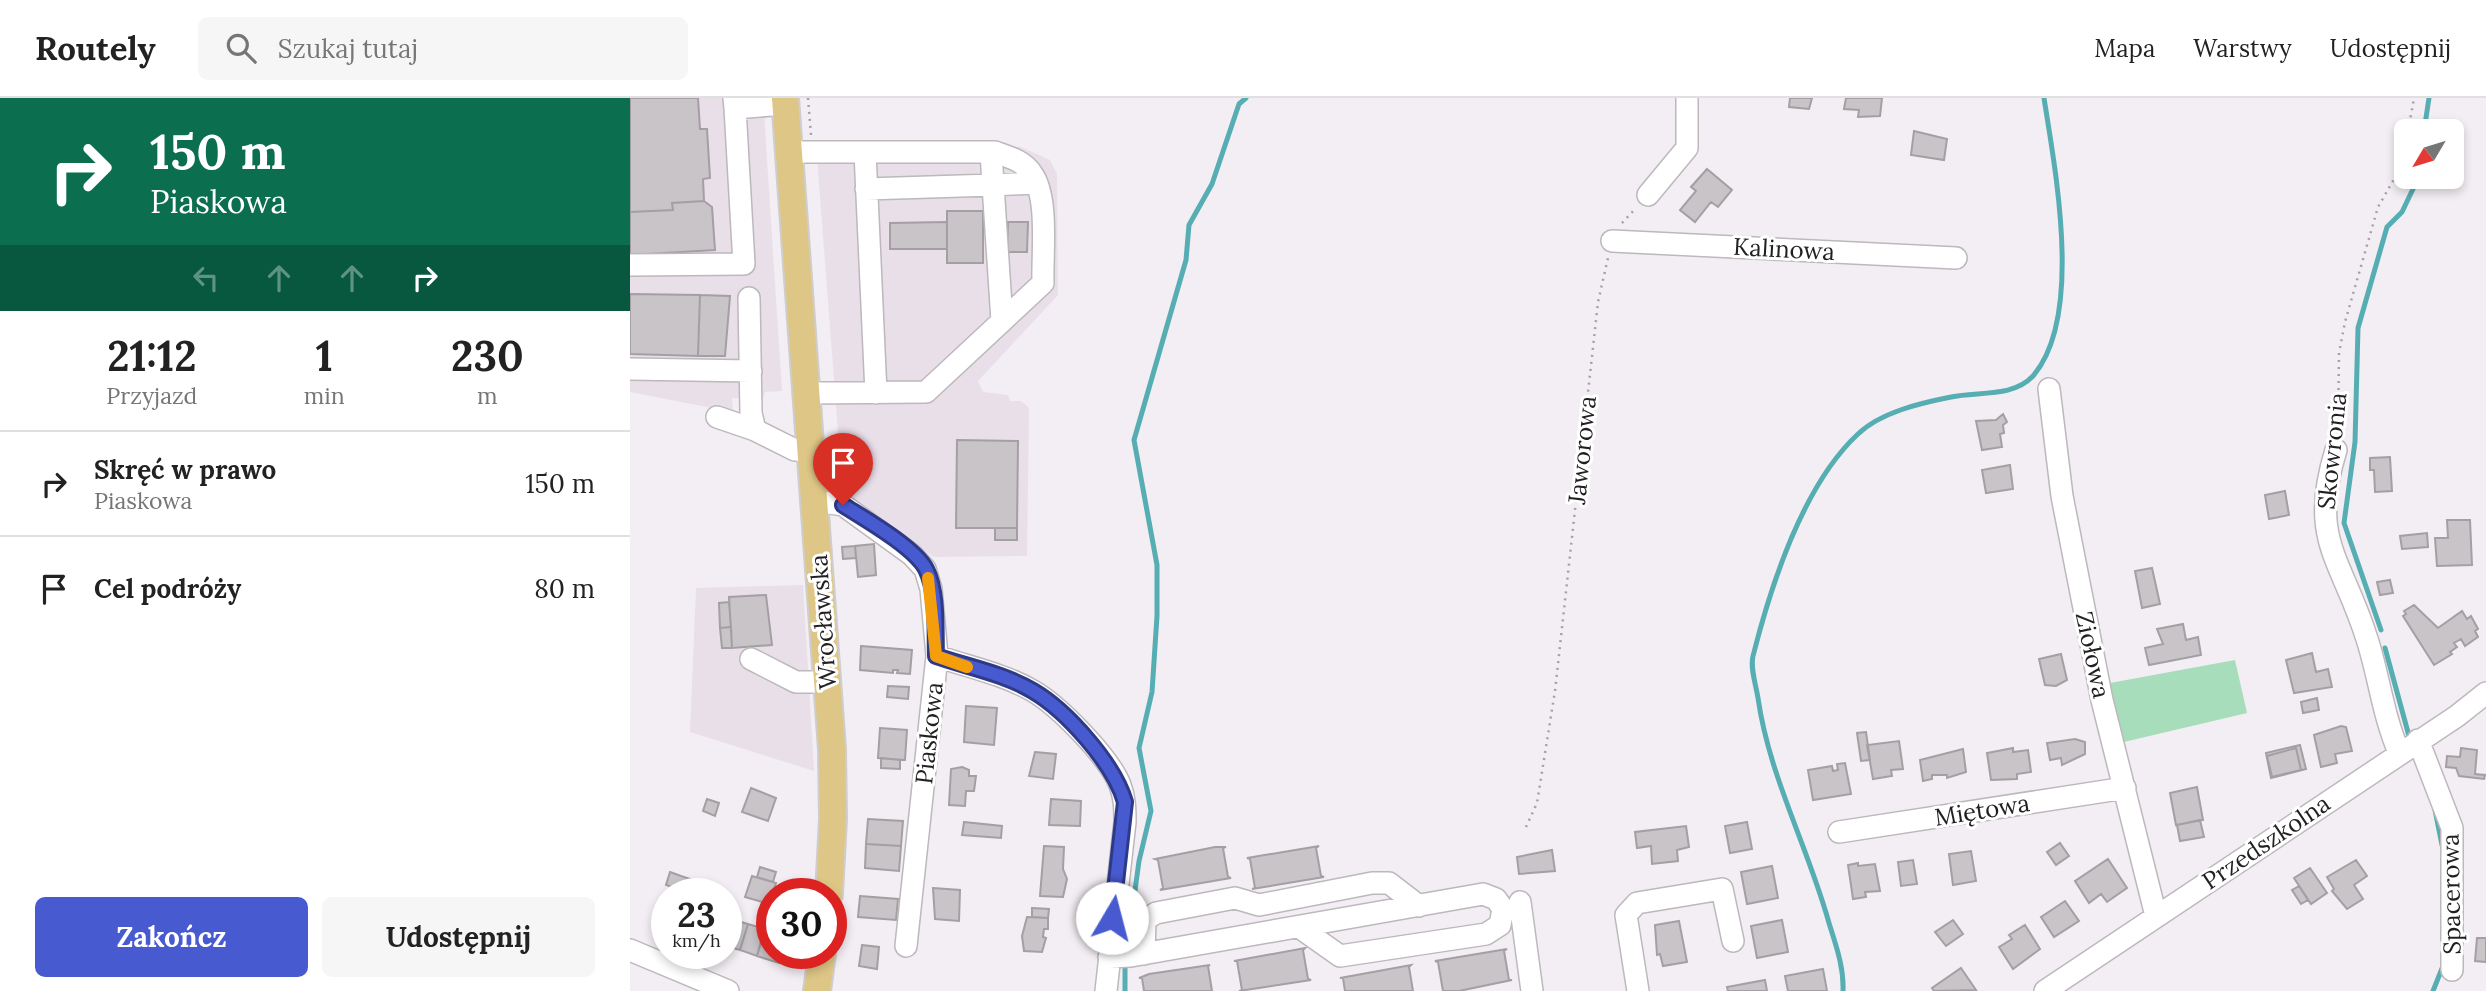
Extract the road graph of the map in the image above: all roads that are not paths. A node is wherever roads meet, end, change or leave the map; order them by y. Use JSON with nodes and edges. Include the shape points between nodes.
{"nodes":[{"id":1,"x":1687,"y":98,"type":"edge"},
{"id":2,"x":785,"y":101,"type":"edge"},
{"id":3,"x":735,"y":103,"type":"edge"},
{"id":4,"x":789,"y":152,"type":"junction"},
{"id":5,"x":864,"y":152,"type":"junction"},
{"id":6,"x":991,"y":152,"type":"junction"},
{"id":7,"x":1036,"y":183,"type":"junction"},
{"id":8,"x":993,"y":185,"type":"junction"},
{"id":9,"x":866,"y":190,"type":"junction"},
{"id":10,"x":1648,"y":195,"type":"road end"},
{"id":11,"x":1612,"y":241,"type":"road end"},
{"id":12,"x":1956,"y":258,"type":"dead end"},
{"id":13,"x":630,"y":265,"type":"edge"},
{"id":14,"x":749,"y":298,"type":"dead end"},
{"id":15,"x":1002,"y":321,"type":"junction"},
{"id":16,"x":630,"y":369,"type":"edge"},
{"id":17,"x":751,"y":370,"type":"junction"},
{"id":18,"x":2049,"y":389,"type":"dead end"},
{"id":19,"x":806,"y":393,"type":"junction"},
{"id":20,"x":876,"y":393,"type":"junction"},
{"id":21,"x":717,"y":416,"type":"dead end"},
{"id":22,"x":755,"y":430,"type":"junction"},
{"id":23,"x":2336,"y":450,"type":"road end"},
{"id":24,"x":812,"y":451,"type":"junction"},
{"id":25,"x":816,"y":501,"type":"junction"},
{"id":26,"x":936,"y":656,"type":"junction"},
{"id":27,"x":751,"y":659,"type":"dead end"},
{"id":28,"x":827,"y":682,"type":"junction"},
{"id":29,"x":2486,"y":693,"type":"edge"},
{"id":30,"x":2418,"y":740,"type":"junction"},
{"id":31,"x":2399,"y":752,"type":"junction"},
{"id":32,"x":2125,"y":788,"type":"junction"},
{"id":33,"x":1839,"y":832,"type":"dead end"},
{"id":34,"x":830,"y":878,"type":"edge"},
{"id":35,"x":1520,"y":902,"type":"dead end"},
{"id":36,"x":1419,"y":906,"type":"junction"},
{"id":37,"x":2155,"y":916,"type":"junction"},
{"id":38,"x":1299,"y":927,"type":"junction"},
{"id":39,"x":1733,"y":940,"type":"dead end"},
{"id":40,"x":906,"y":946,"type":"dead end"},
{"id":41,"x":630,"y":950,"type":"edge"},
{"id":42,"x":1144,"y":954,"type":"junction"},
{"id":43,"x":1109,"y":957,"type":"junction"},
{"id":44,"x":820,"y":969,"type":"edge"},
{"id":45,"x":2452,"y":970,"type":"dead end"},
{"id":46,"x":728,"y":991,"type":"edge"},
{"id":47,"x":817,"y":991,"type":"edge"},
{"id":48,"x":1106,"y":991,"type":"edge"},
{"id":49,"x":1532,"y":991,"type":"edge"},
{"id":50,"x":1639,"y":991,"type":"edge"},
{"id":51,"x":2045,"y":991,"type":"edge"}],
"edges":[{"from":1,"to":10,"type":"street","via":[[1687,148]]},
{"from":2,"to":3,"type":"street"},
{"from":2,"to":4,"type":"main road","name":"Wrocławska"},
{"from":3,"to":13,"type":"street","via":[[744,264]]},
{"from":4,"to":5,"type":"street"},
{"from":4,"to":19,"type":"main road","name":"Wrocławska"},
{"from":5,"to":6,"type":"street"},
{"from":5,"to":9,"type":"street"},
{"from":6,"to":7,"type":"street","via":[[1019,161]]},
{"from":6,"to":8,"type":"street"},
{"from":7,"to":8,"type":"street"},
{"from":7,"to":15,"type":"street","via":[[1041,197],[1043,283]]},
{"from":8,"to":9,"type":"street"},
{"from":8,"to":15,"type":"street"},
{"from":9,"to":20,"type":"street"},
{"from":11,"to":12,"type":"street","name":"Kalinowa"},
{"from":14,"to":17,"type":"street"},
{"from":15,"to":20,"type":"street","via":[[926,392]]},
{"from":16,"to":17,"type":"street"},
{"from":17,"to":22,"type":"street"},
{"from":18,"to":32,"type":"street","name":"Ziołowa","via":[[2062,496],[2102,700]]},
{"from":19,"to":20,"type":"street"},
{"from":19,"to":24,"type":"main road","name":"Wrocławska"},
{"from":21,"to":22,"type":"street"},
{"from":22,"to":24,"type":"street","via":[[795,450]]},
{"from":23,"to":31,"type":"street","name":"Skowronia","via":[[2323,504],[2325,526],[2368,640]]},
{"from":24,"to":25,"type":"main road","name":"Wrocławska"},
{"from":25,"to":26,"type":"street","name":"Piaskowa","via":[[843,505],[925,569]]},
{"from":25,"to":28,"type":"main road","name":"Wrocławska"},
{"from":26,"to":40,"type":"street","name":"Piaskowa"},
{"from":26,"to":43,"type":"street","via":[[1034,691],[1083,737],[1119,784],[1125,822]]},
{"from":27,"to":28,"type":"street","via":[[796,682]]},
{"from":28,"to":34,"type":"main road","name":"Wrocławska","via":[[833,819]]},
{"from":29,"to":30,"type":"street","name":"Przedszkolna"},
{"from":30,"to":31,"type":"street","name":"Przedszkolna"},
{"from":30,"to":45,"type":"street","name":"Spacerowa","via":[[2452,828]]},
{"from":31,"to":37,"type":"street","name":"Przedszkolna"},
{"from":32,"to":33,"type":"street","name":"Miętowa"},
{"from":32,"to":37,"type":"street","name":"Ziołowa"},
{"from":35,"to":49,"type":"street"},
{"from":36,"to":38,"type":"street"},
{"from":36,"to":38,"type":"street","via":[[1483,894],[1496,898],[1503,909],[1500,925],[1486,934],[1340,956]]},
{"from":36,"to":42,"type":"street","via":[[1389,883],[1259,905],[1235,898],[1145,920]]},
{"from":37,"to":51,"type":"street","name":"Przedszkolna"},
{"from":38,"to":42,"type":"street"},
{"from":39,"to":50,"type":"street","via":[[1723,888],[1637,903],[1626,915]]},
{"from":41,"to":46,"type":"street"},
{"from":42,"to":43,"type":"street"},
{"from":43,"to":48,"type":"street"},
{"from":44,"to":47,"type":"main road"}]}
